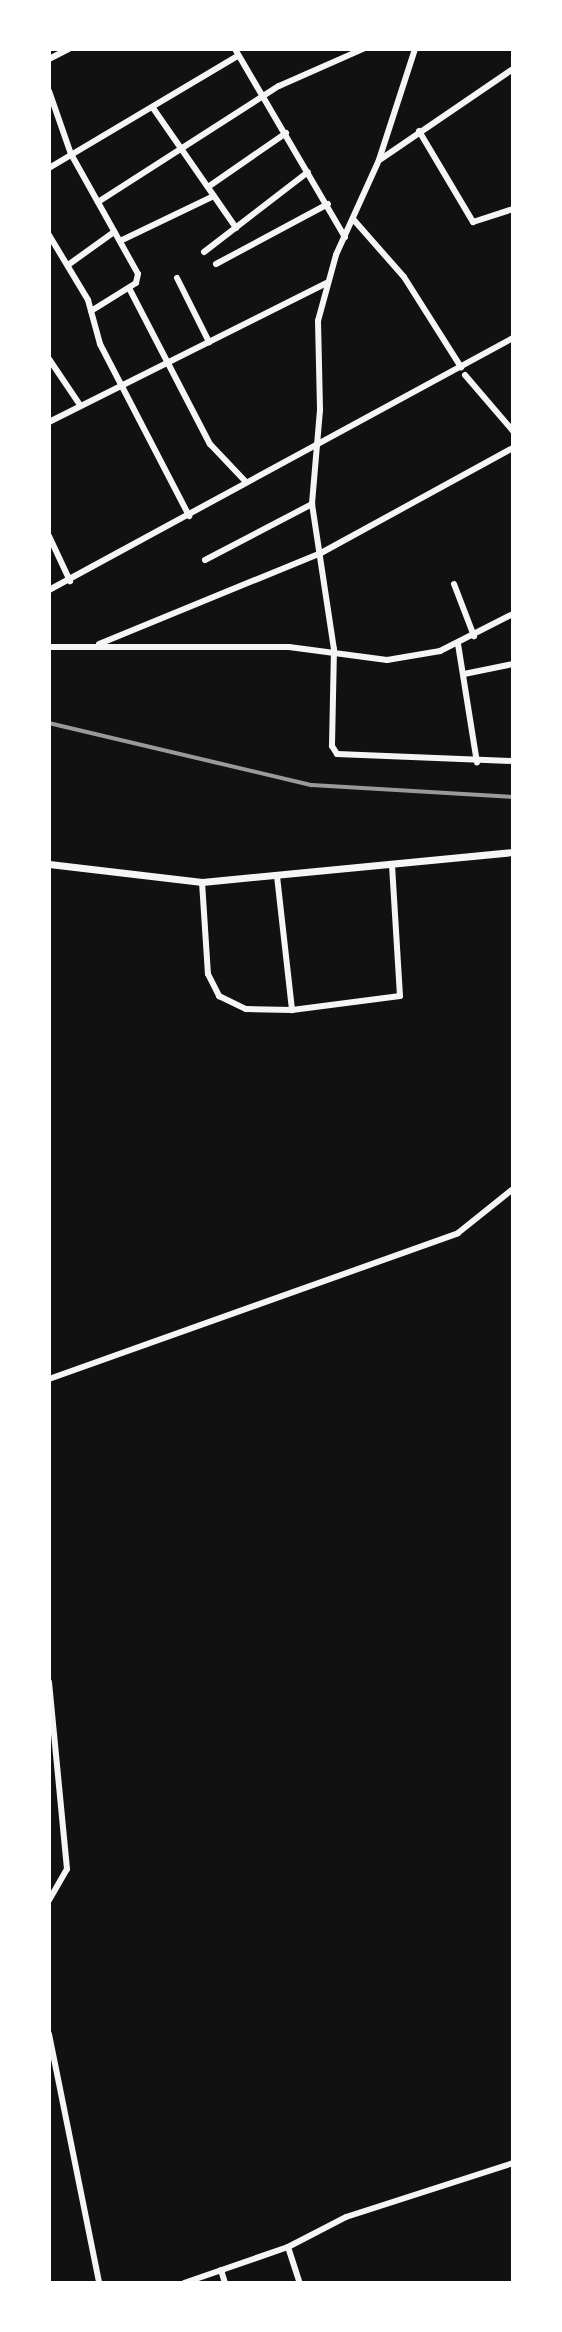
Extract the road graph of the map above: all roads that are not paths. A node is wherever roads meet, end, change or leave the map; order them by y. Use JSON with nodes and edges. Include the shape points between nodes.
{"nodes":[{"id":1,"x":69,"y":49,"type":"edge"},
{"id":2,"x":363,"y":49,"type":"edge"},
{"id":3,"x":415,"y":49,"type":"edge"},
{"id":4,"x":236,"y":51,"type":"edge"},
{"id":5,"x":342,"y":52,"type":"edge"},
{"id":6,"x":49,"y":59,"type":"edge"},
{"id":7,"x":513,"y":69,"type":"edge"},
{"id":8,"x":49,"y":91,"type":"edge"},
{"id":9,"x":262,"y":96,"type":"junction"},
{"id":10,"x":153,"y":108,"type":"junction"},
{"id":11,"x":419,"y":131,"type":"junction"},
{"id":12,"x":286,"y":133,"type":"junction"},
{"id":13,"x":184,"y":152,"type":"junction"},
{"id":14,"x":71,"y":154,"type":"junction"},
{"id":15,"x":379,"y":160,"type":"junction"},
{"id":16,"x":49,"y":168,"type":"edge"},
{"id":17,"x":308,"y":172,"type":"junction"},
{"id":18,"x":208,"y":187,"type":"junction"},
{"id":19,"x":214,"y":196,"type":"junction"},
{"id":20,"x":98,"y":202,"type":"junction"},
{"id":21,"x":328,"y":204,"type":"junction"},
{"id":22,"x":513,"y":209,"type":"edge"},
{"id":23,"x":354,"y":219,"type":"junction"},
{"id":24,"x":236,"y":228,"type":"junction"},
{"id":25,"x":114,"y":232,"type":"junction"},
{"id":26,"x":49,"y":235,"type":"edge"},
{"id":27,"x":345,"y":237,"type":"junction"},
{"id":28,"x":120,"y":241,"type":"junction"},
{"id":29,"x":204,"y":252,"type":"dead end"},
{"id":30,"x":216,"y":264,"type":"dead end"},
{"id":31,"x":68,"y":265,"type":"junction"},
{"id":32,"x":177,"y":278,"type":"dead end"},
{"id":33,"x":327,"y":283,"type":"junction"},
{"id":34,"x":128,"y":288,"type":"junction"},
{"id":35,"x":91,"y":311,"type":"junction"},
{"id":36,"x":513,"y":338,"type":"edge"},
{"id":37,"x":209,"y":342,"type":"junction"},
{"id":38,"x":49,"y":359,"type":"edge"},
{"id":39,"x":166,"y":363,"type":"junction"},
{"id":40,"x":461,"y":367,"type":"junction"},
{"id":41,"x":465,"y":375,"type":"dead end"},
{"id":42,"x":122,"y":384,"type":"junction"},
{"id":43,"x":80,"y":405,"type":"junction"},
{"id":44,"x":49,"y":422,"type":"edge"},
{"id":45,"x":513,"y":430,"type":"edge"},
{"id":46,"x":317,"y":448,"type":"junction"},
{"id":47,"x":513,"y":448,"type":"edge"},
{"id":48,"x":245,"y":481,"type":"junction"},
{"id":49,"x":312,"y":504,"type":"junction"},
{"id":50,"x":189,"y":516,"type":"junction"},
{"id":51,"x":49,"y":536,"type":"edge"},
{"id":52,"x":321,"y":553,"type":"junction"},
{"id":53,"x":205,"y":560,"type":"dead end"},
{"id":54,"x":70,"y":581,"type":"junction"},
{"id":55,"x":454,"y":584,"type":"dead end"},
{"id":56,"x":49,"y":590,"type":"edge"},
{"id":57,"x":513,"y":614,"type":"edge"},
{"id":58,"x":474,"y":636,"type":"junction"},
{"id":59,"x":458,"y":644,"type":"junction"},
{"id":60,"x":93,"y":646,"type":"junction"},
{"id":61,"x":49,"y":647,"type":"edge"},
{"id":62,"x":334,"y":649,"type":"junction"},
{"id":63,"x":513,"y":664,"type":"edge"},
{"id":64,"x":464,"y":674,"type":"junction"},
{"id":65,"x":513,"y":761,"type":"edge"},
{"id":66,"x":477,"y":762,"type":"junction"},
{"id":67,"x":513,"y":852,"type":"edge"},
{"id":68,"x":49,"y":864,"type":"edge"},
{"id":69,"x":392,"y":865,"type":"junction"},
{"id":70,"x":277,"y":876,"type":"junction"},
{"id":71,"x":202,"y":882,"type":"junction"},
{"id":72,"x":292,"y":1010,"type":"junction"},
{"id":73,"x":513,"y":1189,"type":"edge"},
{"id":74,"x":510,"y":1199,"type":"edge"},
{"id":75,"x":49,"y":1379,"type":"edge"},
{"id":76,"x":49,"y":1682,"type":"edge"},
{"id":77,"x":49,"y":1900,"type":"edge"},
{"id":78,"x":49,"y":2034,"type":"edge"},
{"id":79,"x":513,"y":2163,"type":"edge"},
{"id":80,"x":288,"y":2247,"type":"junction"},
{"id":81,"x":221,"y":2270,"type":"junction"},
{"id":82,"x":99,"y":2283,"type":"edge"},
{"id":83,"x":184,"y":2283,"type":"edge"},
{"id":84,"x":225,"y":2283,"type":"edge"},
{"id":85,"x":300,"y":2283,"type":"edge"}],
"edges":[{"from":1,"to":6,"type":"street"},
{"from":2,"to":5,"type":"street"},
{"from":3,"to":15,"type":"street"},
{"from":4,"to":9,"type":"street"},
{"from":4,"to":10,"type":"street"},
{"from":5,"to":9,"type":"street"},
{"from":7,"to":11,"type":"street"},
{"from":8,"to":14,"type":"street"},
{"from":9,"to":12,"type":"street"},
{"from":9,"to":13,"type":"street"},
{"from":10,"to":13,"type":"street"},
{"from":10,"to":14,"type":"street"},
{"from":11,"to":15,"type":"street"},
{"from":11,"to":22,"type":"street","via":[[473,222]]},
{"from":12,"to":17,"type":"street"},
{"from":12,"to":18,"type":"street"},
{"from":13,"to":18,"type":"street"},
{"from":13,"to":20,"type":"street"},
{"from":14,"to":16,"type":"street"},
{"from":14,"to":20,"type":"street"},
{"from":15,"to":23,"type":"street"},
{"from":17,"to":21,"type":"street"},
{"from":17,"to":24,"type":"street"},
{"from":18,"to":19,"type":"street"},
{"from":19,"to":24,"type":"street"},
{"from":19,"to":28,"type":"street"},
{"from":20,"to":25,"type":"street"},
{"from":21,"to":27,"type":"street"},
{"from":21,"to":30,"type":"street"},
{"from":23,"to":27,"type":"street"},
{"from":23,"to":40,"type":"street","via":[[404,276]]},
{"from":24,"to":29,"type":"street"},
{"from":25,"to":28,"type":"street"},
{"from":25,"to":31,"type":"street"},
{"from":26,"to":31,"type":"street"},
{"from":27,"to":33,"type":"street"},
{"from":28,"to":34,"type":"street","via":[[138,274]]},
{"from":31,"to":35,"type":"street"},
{"from":32,"to":37,"type":"street"},
{"from":33,"to":37,"type":"street"},
{"from":33,"to":46,"type":"street","via":[[316,358]]},
{"from":34,"to":35,"type":"street"},
{"from":34,"to":39,"type":"street"},
{"from":35,"to":42,"type":"street"},
{"from":36,"to":40,"type":"street"},
{"from":37,"to":39,"type":"street"},
{"from":38,"to":43,"type":"street"},
{"from":39,"to":42,"type":"street"},
{"from":39,"to":48,"type":"street","via":[[210,444]]},
{"from":40,"to":46,"type":"street"},
{"from":41,"to":45,"type":"street"},
{"from":42,"to":43,"type":"street"},
{"from":42,"to":50,"type":"street"},
{"from":43,"to":44,"type":"street"},
{"from":46,"to":48,"type":"street"},
{"from":46,"to":49,"type":"street"},
{"from":47,"to":52,"type":"street"},
{"from":48,"to":50,"type":"street"},
{"from":49,"to":52,"type":"street"},
{"from":49,"to":53,"type":"street"},
{"from":50,"to":54,"type":"street"},
{"from":51,"to":54,"type":"street"},
{"from":52,"to":60,"type":"street"},
{"from":52,"to":62,"type":"street"},
{"from":54,"to":56,"type":"street"},
{"from":55,"to":58,"type":"street"},
{"from":57,"to":58,"type":"street"},
{"from":58,"to":59,"type":"street"},
{"from":59,"to":62,"type":"street","via":[[387,660]]},
{"from":59,"to":64,"type":"street"},
{"from":60,"to":61,"type":"street"},
{"from":60,"to":62,"type":"street"},
{"from":62,"to":66,"type":"street","via":[[331,736],[337,754]]},
{"from":63,"to":64,"type":"street"},
{"from":64,"to":66,"type":"street"},
{"from":65,"to":66,"type":"street"},
{"from":67,"to":69,"type":"street"},
{"from":68,"to":71,"type":"street"},
{"from":69,"to":70,"type":"street"},
{"from":69,"to":72,"type":"street","via":[[400,996]]},
{"from":70,"to":71,"type":"street"},
{"from":70,"to":72,"type":"street"},
{"from":71,"to":72,"type":"street","via":[[208,974],[219,996],[246,1009]]},
{"from":73,"to":74,"type":"street"},
{"from":74,"to":75,"type":"street","via":[[458,1233]]},
{"from":76,"to":77,"type":"street","via":[[67,1869]]},
{"from":78,"to":82,"type":"street"},
{"from":79,"to":80,"type":"street","via":[[346,2217]]},
{"from":80,"to":81,"type":"street"},
{"from":80,"to":85,"type":"street"},
{"from":81,"to":83,"type":"street"},
{"from":81,"to":84,"type":"street"}]}
